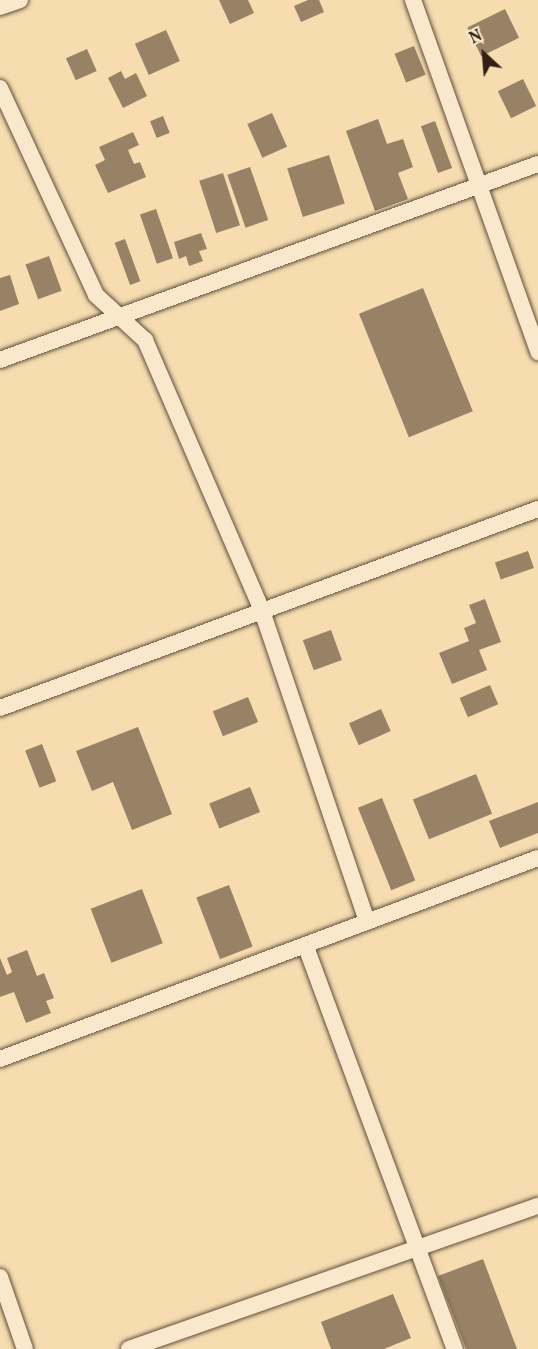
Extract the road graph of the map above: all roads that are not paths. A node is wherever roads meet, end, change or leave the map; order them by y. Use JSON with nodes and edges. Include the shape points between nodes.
{"nodes":[{"id":1,"x":20,"y":0,"type":"edge"},
{"id":2,"x":413,"y":0,"type":"edge"},
{"id":3,"x":0,"y":7,"type":"edge"},
{"id":4,"x":0,"y":88,"type":"edge"},
{"id":5,"x":538,"y":164,"type":"edge"},
{"id":6,"x":479,"y":186,"type":"junction"},
{"id":7,"x":120,"y":315,"type":"junction"},
{"id":8,"x":538,"y":352,"type":"edge"},
{"id":9,"x":0,"y":360,"type":"edge"},
{"id":10,"x":538,"y":509,"type":"edge"},
{"id":11,"x":262,"y":611,"type":"junction"},
{"id":12,"x":0,"y":708,"type":"edge"},
{"id":13,"x":538,"y":858,"type":"edge"},
{"id":14,"x":367,"y":922,"type":"junction"},
{"id":15,"x":306,"y":948,"type":"junction"},
{"id":16,"x":0,"y":1059,"type":"edge"},
{"id":17,"x":538,"y":1206,"type":"edge"},
{"id":18,"x":417,"y":1249,"type":"junction"},
{"id":19,"x":0,"y":1277,"type":"edge"},
{"id":20,"x":25,"y":1349,"type":"edge"},
{"id":21,"x":129,"y":1349,"type":"edge"},
{"id":22,"x":455,"y":1349,"type":"edge"}],
"edges":[{"from":1,"to":3,"type":"street"},
{"from":2,"to":6,"type":"street"},
{"from":4,"to":7,"type":"street","via":[[96,295]]},
{"from":5,"to":6,"type":"street"},
{"from":6,"to":7,"type":"street"},
{"from":6,"to":8,"type":"street"},
{"from":7,"to":9,"type":"street"},
{"from":7,"to":11,"type":"street","via":[[145,340]]},
{"from":10,"to":11,"type":"street"},
{"from":11,"to":12,"type":"street"},
{"from":11,"to":14,"type":"street"},
{"from":13,"to":14,"type":"street"},
{"from":14,"to":15,"type":"street"},
{"from":15,"to":16,"type":"street"},
{"from":15,"to":18,"type":"street"},
{"from":17,"to":18,"type":"street"},
{"from":18,"to":21,"type":"street"},
{"from":18,"to":22,"type":"street"},
{"from":19,"to":20,"type":"street"}]}
